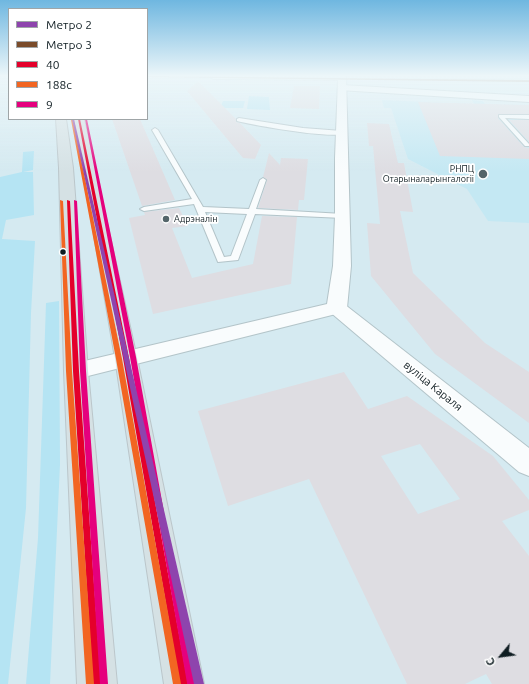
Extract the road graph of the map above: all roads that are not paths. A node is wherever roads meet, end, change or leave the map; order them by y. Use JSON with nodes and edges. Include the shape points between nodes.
{"nodes":[{"id":1,"x":342,"y":108,"type":"edge"},
{"id":2,"x":529,"y":117,"type":"edge"},
{"id":3,"x":61,"y":120,"type":"edge"},
{"id":4,"x":79,"y":120,"type":"edge"},
{"id":5,"x":239,"y":120,"type":"dead end"},
{"id":6,"x":155,"y":130,"type":"dead end"},
{"id":7,"x":342,"y":133,"type":"junction"},
{"id":8,"x":527,"y":145,"type":"dead end"},
{"id":9,"x":263,"y":180,"type":"dead end"},
{"id":10,"x":199,"y":205,"type":"junction"},
{"id":11,"x":144,"y":209,"type":"dead end"},
{"id":12,"x":252,"y":211,"type":"junction"},
{"id":13,"x":343,"y":216,"type":"junction"},
{"id":14,"x":337,"y":308,"type":"junction"},
{"id":15,"x":126,"y":358,"type":"junction"},
{"id":16,"x":76,"y":371,"type":"junction"},
{"id":17,"x":529,"y":464,"type":"edge"},
{"id":18,"x":97,"y":684,"type":"edge"},
{"id":19,"x":184,"y":684,"type":"edge"}],
"edges":[{"from":1,"to":7,"type":"main road"},
{"from":2,"to":8,"type":"lane","via":[[501,116]]},
{"from":3,"to":16,"type":"main road"},
{"from":4,"to":15,"type":"main road"},
{"from":5,"to":7,"type":"lane","via":[[321,133]]},
{"from":6,"to":10,"type":"lane"},
{"from":7,"to":13,"type":"main road"},
{"from":9,"to":12,"type":"lane"},
{"from":10,"to":11,"type":"lane"},
{"from":10,"to":12,"type":"lane"},
{"from":10,"to":12,"type":"lane","via":[[221,260],[235,258]]},
{"from":12,"to":13,"type":"lane"},
{"from":13,"to":14,"type":"main road","via":[[342,266]]},
{"from":14,"to":15,"type":"main road"},
{"from":14,"to":17,"type":"street","name":"вуліца Караля"},
{"from":15,"to":16,"type":"main road"},
{"from":15,"to":19,"type":"main road"},
{"from":16,"to":18,"type":"main road"}]}
